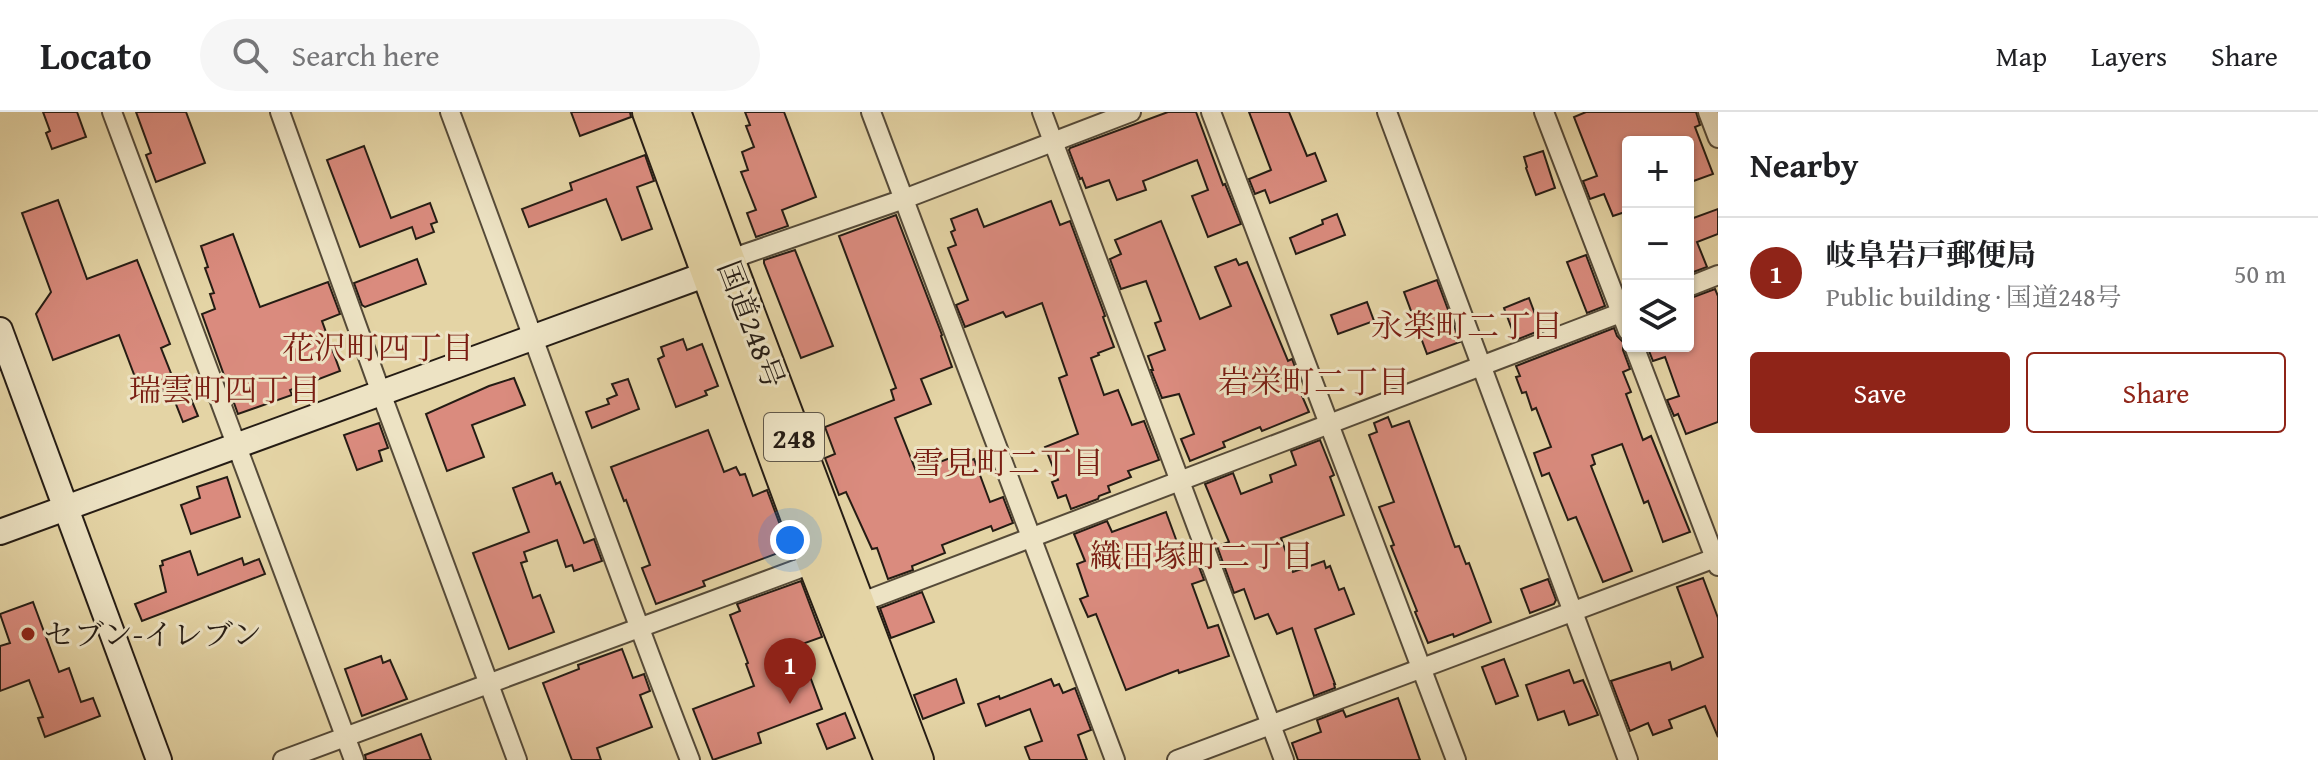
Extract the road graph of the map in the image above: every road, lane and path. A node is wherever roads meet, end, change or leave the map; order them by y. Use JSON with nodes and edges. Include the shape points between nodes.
{"nodes":[{"id":1,"x":112,"y":112,"type":"edge"},
{"id":2,"x":280,"y":112,"type":"edge"},
{"id":3,"x":450,"y":112,"type":"edge"},
{"id":4,"x":649,"y":112,"type":"edge"},
{"id":5,"x":674,"y":112,"type":"edge"},
{"id":6,"x":871,"y":112,"type":"edge"},
{"id":7,"x":1042,"y":112,"type":"edge"},
{"id":8,"x":1131,"y":112,"type":"edge"},
{"id":9,"x":1211,"y":112,"type":"edge"},
{"id":10,"x":1387,"y":112,"type":"edge"},
{"id":11,"x":1544,"y":112,"type":"edge"},
{"id":12,"x":1708,"y":112,"type":"edge"},
{"id":13,"x":1718,"y":138,"type":"edge"},
{"id":14,"x":1053,"y":142,"type":"junction"},
{"id":15,"x":904,"y":199,"type":"junction"},
{"id":16,"x":718,"y":268,"type":"junction"},
{"id":17,"x":1718,"y":275,"type":"edge"},
{"id":18,"x":1694,"y":285,"type":"edge"},
{"id":19,"x":1622,"y":306,"type":"edge"},
{"id":20,"x":1622,"y":312,"type":"edge"},
{"id":21,"x":0,"y":330,"type":"edge"},
{"id":22,"x":535,"y":337,"type":"junction"},
{"id":23,"x":1636,"y":352,"type":"edge"},
{"id":24,"x":1481,"y":366,"type":"junction"},
{"id":25,"x":381,"y":393,"type":"junction"},
{"id":26,"x":1329,"y":424,"type":"junction"},
{"id":27,"x":236,"y":446,"type":"junction"},
{"id":28,"x":1180,"y":481,"type":"junction"},
{"id":29,"x":66,"y":508,"type":"junction"},
{"id":30,"x":0,"y":532,"type":"edge"},
{"id":31,"x":1031,"y":537,"type":"junction"},
{"id":32,"x":1717,"y":560,"type":"edge"},
{"id":33,"x":814,"y":563,"type":"junction"},
{"id":34,"x":857,"y":604,"type":"junction"},
{"id":35,"x":1573,"y":612,"type":"junction"},
{"id":36,"x":639,"y":628,"type":"junction"},
{"id":37,"x":1421,"y":668,"type":"junction"},
{"id":38,"x":489,"y":684,"type":"junction"},
{"id":39,"x":1271,"y":725,"type":"junction"},
{"id":40,"x":346,"y":737,"type":"junction"},
{"id":41,"x":159,"y":760,"type":"edge"},
{"id":42,"x":283,"y":760,"type":"edge"},
{"id":43,"x":354,"y":760,"type":"edge"},
{"id":44,"x":517,"y":760,"type":"edge"},
{"id":45,"x":690,"y":760,"type":"edge"},
{"id":46,"x":891,"y":760,"type":"edge"},
{"id":47,"x":917,"y":760,"type":"edge"},
{"id":48,"x":1115,"y":760,"type":"edge"},
{"id":49,"x":1177,"y":760,"type":"edge"},
{"id":50,"x":1284,"y":760,"type":"edge"},
{"id":51,"x":1456,"y":760,"type":"edge"},
{"id":52,"x":1628,"y":760,"type":"edge"}],
"edges":[{"from":1,"to":27,"type":"street"},
{"from":2,"to":25,"type":"street"},
{"from":3,"to":22,"type":"street"},
{"from":4,"to":16,"type":"highway","name":"国道248号","number":"248"},
{"from":5,"to":16,"type":"highway","name":"国道248号","number":"248"},
{"from":6,"to":15,"type":"street"},
{"from":7,"to":14,"type":"street"},
{"from":8,"to":14,"type":"street"},
{"from":9,"to":26,"type":"street"},
{"from":10,"to":24,"type":"street"},
{"from":11,"to":19,"type":"street"},
{"from":12,"to":13,"type":"street"},
{"from":14,"to":15,"type":"street"},
{"from":14,"to":28,"type":"street"},
{"from":15,"to":16,"type":"street"},
{"from":15,"to":31,"type":"street"},
{"from":16,"to":22,"type":"street"},
{"from":16,"to":33,"type":"highway","name":"国道248号","number":"248"},
{"from":16,"to":34,"type":"highway","name":"国道248号","number":"248"},
{"from":17,"to":18,"type":"street"},
{"from":20,"to":24,"type":"street"},
{"from":21,"to":29,"type":"street"},
{"from":22,"to":25,"type":"street"},
{"from":22,"to":36,"type":"street"},
{"from":23,"to":32,"type":"street"},
{"from":24,"to":26,"type":"street"},
{"from":24,"to":35,"type":"street"},
{"from":25,"to":27,"type":"street"},
{"from":25,"to":38,"type":"street"},
{"from":26,"to":28,"type":"street"},
{"from":26,"to":37,"type":"street"},
{"from":27,"to":29,"type":"street"},
{"from":27,"to":40,"type":"street"},
{"from":28,"to":31,"type":"street"},
{"from":28,"to":39,"type":"street"},
{"from":29,"to":30,"type":"street"},
{"from":29,"to":41,"type":"street"},
{"from":31,"to":34,"type":"street"},
{"from":31,"to":48,"type":"street"},
{"from":32,"to":35,"type":"street"},
{"from":33,"to":36,"type":"street"},
{"from":33,"to":46,"type":"highway","name":"国道248号","number":"248"},
{"from":34,"to":47,"type":"highway","name":"国道248号","number":"248"},
{"from":35,"to":37,"type":"street"},
{"from":35,"to":52,"type":"street"},
{"from":36,"to":38,"type":"street"},
{"from":36,"to":45,"type":"street"},
{"from":37,"to":39,"type":"street"},
{"from":37,"to":51,"type":"street"},
{"from":38,"to":40,"type":"street"},
{"from":38,"to":44,"type":"street"},
{"from":39,"to":49,"type":"street"},
{"from":39,"to":50,"type":"street"},
{"from":40,"to":42,"type":"street"},
{"from":40,"to":43,"type":"street"}]}
